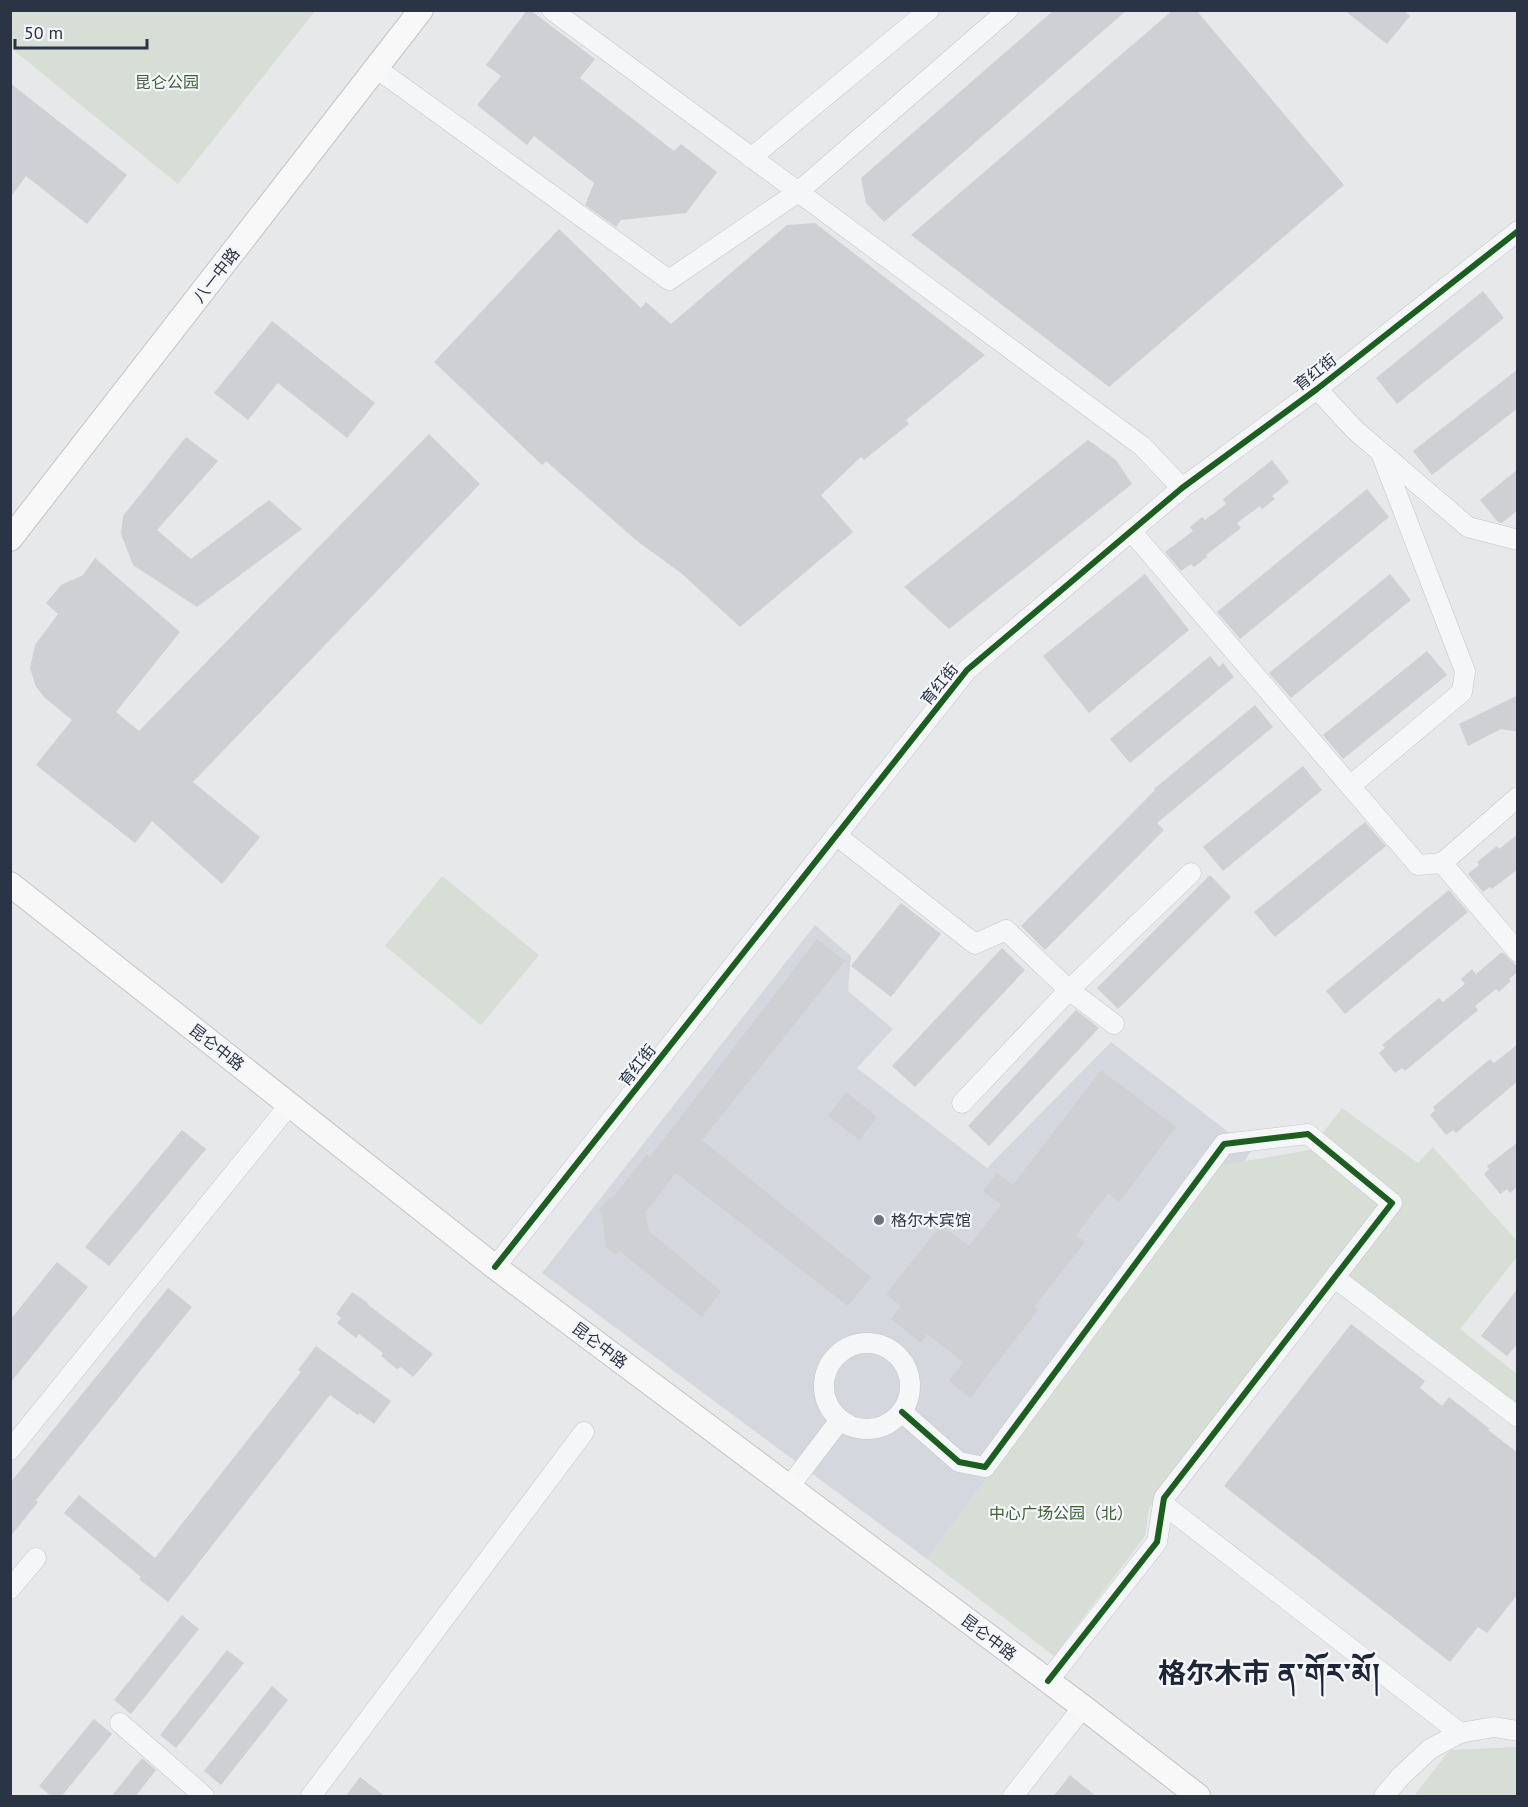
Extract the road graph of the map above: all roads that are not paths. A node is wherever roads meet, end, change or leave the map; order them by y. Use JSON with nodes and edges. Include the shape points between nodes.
{"nodes":[{"id":1,"x":421,"y":10,"type":"edge"},
{"id":2,"x":552,"y":10,"type":"edge"},
{"id":3,"x":929,"y":10,"type":"edge"},
{"id":4,"x":1008,"y":10,"type":"edge"},
{"id":5,"x":376,"y":68,"type":"junction"},
{"id":6,"x":751,"y":158,"type":"junction"},
{"id":7,"x":798,"y":192,"type":"junction"},
{"id":8,"x":1518,"y":231,"type":"edge"},
{"id":9,"x":1317,"y":388,"type":"junction"},
{"id":10,"x":1381,"y":453,"type":"junction"},
{"id":11,"x":1182,"y":488,"type":"junction"},
{"id":12,"x":1132,"y":532,"type":"junction"},
{"id":13,"x":10,"y":539,"type":"edge"},
{"id":14,"x":1518,"y":540,"type":"edge"},
{"id":15,"x":1350,"y":786,"type":"junction"},
{"id":16,"x":1518,"y":797,"type":"edge"},
{"id":17,"x":836,"y":835,"type":"junction"},
{"id":18,"x":1442,"y":863,"type":"junction"},
{"id":19,"x":1191,"y":873,"type":"dead end"},
{"id":20,"x":10,"y":884,"type":"edge"},
{"id":21,"x":1518,"y":952,"type":"edge"},
{"id":22,"x":1069,"y":990,"type":"junction"},
{"id":23,"x":1114,"y":1024,"type":"dead end"},
{"id":24,"x":962,"y":1103,"type":"dead end"},
{"id":25,"x":290,"y":1104,"type":"junction"},
{"id":26,"x":495,"y":1267,"type":"junction"},
{"id":27,"x":1335,"y":1278,"type":"junction"},
{"id":28,"x":902,"y":1412,"type":"junction"},
{"id":29,"x":1518,"y":1418,"type":"edge"},
{"id":30,"x":840,"y":1420,"type":"junction"},
{"id":31,"x":584,"y":1432,"type":"dead end"},
{"id":32,"x":10,"y":1450,"type":"edge"},
{"id":33,"x":789,"y":1487,"type":"junction"},
{"id":34,"x":1163,"y":1504,"type":"junction"},
{"id":35,"x":36,"y":1558,"type":"dead end"},
{"id":36,"x":10,"y":1590,"type":"edge"},
{"id":37,"x":1048,"y":1681,"type":"junction"},
{"id":38,"x":1083,"y":1707,"type":"junction"},
{"id":39,"x":120,"y":1723,"type":"dead end"},
{"id":40,"x":1514,"y":1724,"type":"edge"},
{"id":41,"x":1460,"y":1733,"type":"junction"},
{"id":42,"x":204,"y":1797,"type":"edge"},
{"id":43,"x":311,"y":1797,"type":"edge"},
{"id":44,"x":1013,"y":1797,"type":"edge"},
{"id":45,"x":1198,"y":1797,"type":"edge"},
{"id":46,"x":1384,"y":1797,"type":"edge"}],
"edges":[{"from":1,"to":5,"type":"main road","name":"八一中路"},
{"from":2,"to":6,"type":"street"},
{"from":3,"to":6,"type":"street"},
{"from":4,"to":7,"type":"street"},
{"from":5,"to":7,"type":"street","via":[[669,280]]},
{"from":5,"to":13,"type":"main road","name":"八一中路"},
{"from":6,"to":7,"type":"street"},
{"from":7,"to":11,"type":"street","via":[[1142,446]]},
{"from":8,"to":9,"type":"street","name":"育红街"},
{"from":9,"to":10,"type":"street"},
{"from":9,"to":11,"type":"street","name":"育红街"},
{"from":10,"to":14,"type":"street","via":[[1468,528]]},
{"from":10,"to":15,"type":"street","via":[[1464,671],[1462,692]]},
{"from":11,"to":12,"type":"street","name":"育红街"},
{"from":12,"to":15,"type":"street"},
{"from":12,"to":17,"type":"street","name":"育红街","via":[[967,670]]},
{"from":15,"to":18,"type":"street","via":[[1418,866]]},
{"from":16,"to":18,"type":"street"},
{"from":17,"to":22,"type":"street","via":[[975,944],[1006,930]]},
{"from":17,"to":26,"type":"street","name":"育红街"},
{"from":18,"to":21,"type":"street"},
{"from":19,"to":22,"type":"street"},
{"from":20,"to":25,"type":"main road","name":"昆仑中路"},
{"from":22,"to":23,"type":"street"},
{"from":22,"to":24,"type":"street"},
{"from":25,"to":26,"type":"main road","name":"昆仑中路"},
{"from":25,"to":32,"type":"street"},
{"from":26,"to":33,"type":"main road","name":"昆仑中路"},
{"from":27,"to":28,"type":"street","via":[[1392,1203],[1308,1134],[1224,1144],[985,1467],[959,1462]]},
{"from":27,"to":29,"type":"street"},
{"from":27,"to":34,"type":"street"},
{"from":28,"to":30,"type":"street","via":[[886,1425],[866,1429]]},
{"from":28,"to":30,"type":"street","via":[[909,1399],[908,1369],[887,1347],[873,1342],[858,1343],[844,1349],[826,1371],[825,1398]]},
{"from":30,"to":33,"type":"street"},
{"from":31,"to":43,"type":"street"},
{"from":33,"to":37,"type":"main road","name":"昆仑中路"},
{"from":34,"to":37,"type":"street","via":[[1156,1542]]},
{"from":34,"to":41,"type":"street"},
{"from":35,"to":36,"type":"street"},
{"from":37,"to":38,"type":"main road","name":"昆仑中路"},
{"from":38,"to":44,"type":"street"},
{"from":38,"to":45,"type":"main road","name":"昆仑中路"},
{"from":39,"to":42,"type":"street"},
{"from":40,"to":41,"type":"street"},
{"from":41,"to":46,"type":"street","via":[[1430,1749]]}]}
